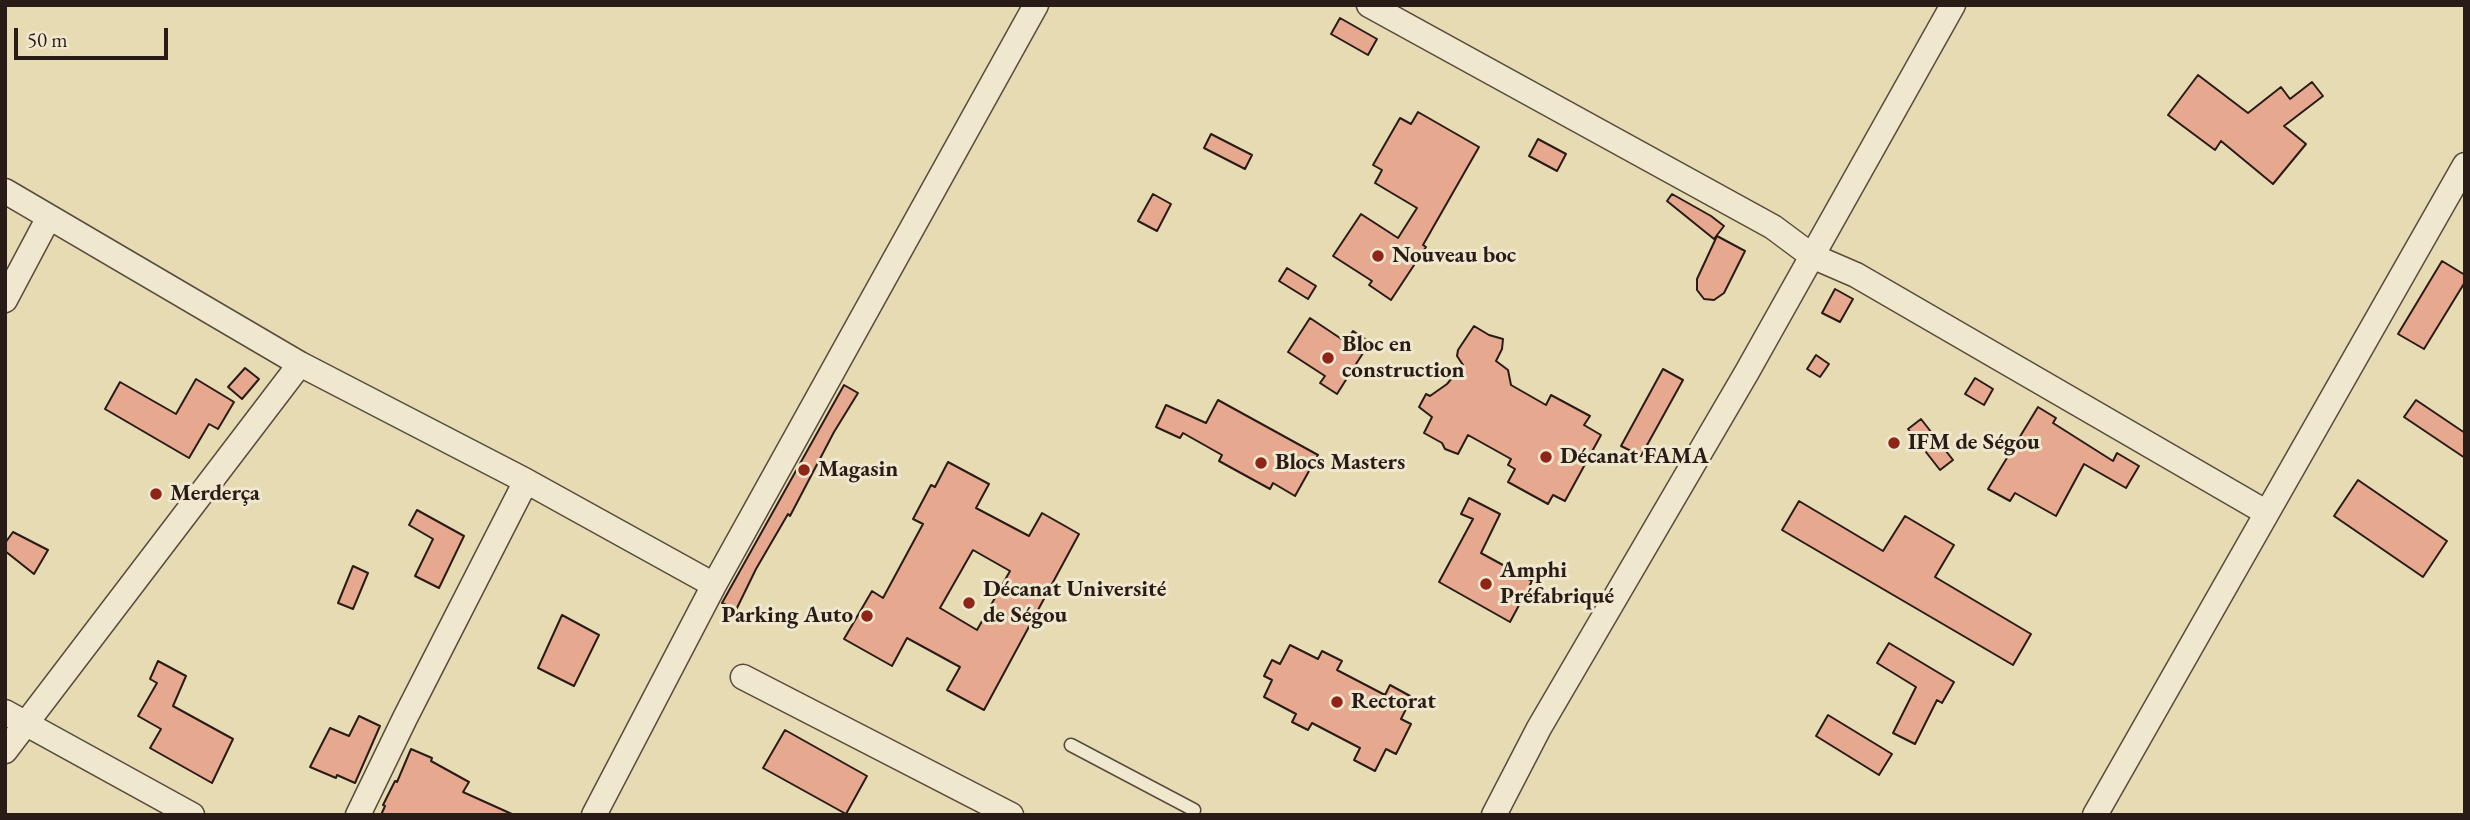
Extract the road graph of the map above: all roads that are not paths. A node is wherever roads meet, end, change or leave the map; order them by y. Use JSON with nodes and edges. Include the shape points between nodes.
{"nodes":[{"id":1,"x":1036,"y":5,"type":"edge"},
{"id":2,"x":1369,"y":5,"type":"edge"},
{"id":3,"x":1952,"y":5,"type":"edge"},
{"id":4,"x":2465,"y":166,"type":"edge"},
{"id":5,"x":5,"y":191,"type":"edge"},
{"id":6,"x":49,"y":217,"type":"junction"},
{"id":7,"x":1812,"y":256,"type":"junction"},
{"id":8,"x":5,"y":300,"type":"edge"},
{"id":9,"x":300,"y":364,"type":"junction"},
{"id":10,"x":526,"y":481,"type":"junction"},
{"id":11,"x":2267,"y":513,"type":"junction"},
{"id":12,"x":714,"y":585,"type":"junction"},
{"id":13,"x":743,"y":677,"type":"dead end"},
{"id":14,"x":5,"y":712,"type":"edge"},
{"id":15,"x":27,"y":723,"type":"junction"},
{"id":16,"x":1071,"y":745,"type":"dead end"},
{"id":17,"x":5,"y":751,"type":"edge"},
{"id":18,"x":1194,"y":810,"type":"dead end"},
{"id":19,"x":192,"y":815,"type":"edge"},
{"id":20,"x":358,"y":815,"type":"edge"},
{"id":21,"x":594,"y":815,"type":"edge"},
{"id":22,"x":1011,"y":815,"type":"edge"},
{"id":23,"x":1494,"y":815,"type":"edge"},
{"id":24,"x":2095,"y":815,"type":"edge"}],
"edges":[{"from":1,"to":12,"type":"street"},
{"from":2,"to":7,"type":"street","via":[[1773,227]]},
{"from":3,"to":7,"type":"street"},
{"from":4,"to":11,"type":"street"},
{"from":5,"to":6,"type":"street"},
{"from":6,"to":8,"type":"street"},
{"from":6,"to":9,"type":"street"},
{"from":7,"to":11,"type":"street","via":[[1856,275]]},
{"from":7,"to":23,"type":"street","via":[[1539,728]]},
{"from":9,"to":10,"type":"street"},
{"from":9,"to":15,"type":"street"},
{"from":10,"to":12,"type":"street"},
{"from":10,"to":20,"type":"street"},
{"from":11,"to":24,"type":"street"},
{"from":12,"to":21,"type":"street"},
{"from":13,"to":22,"type":"street"},
{"from":14,"to":15,"type":"street"},
{"from":15,"to":17,"type":"street"},
{"from":15,"to":19,"type":"street"},
{"from":16,"to":18,"type":"lane"}]}
